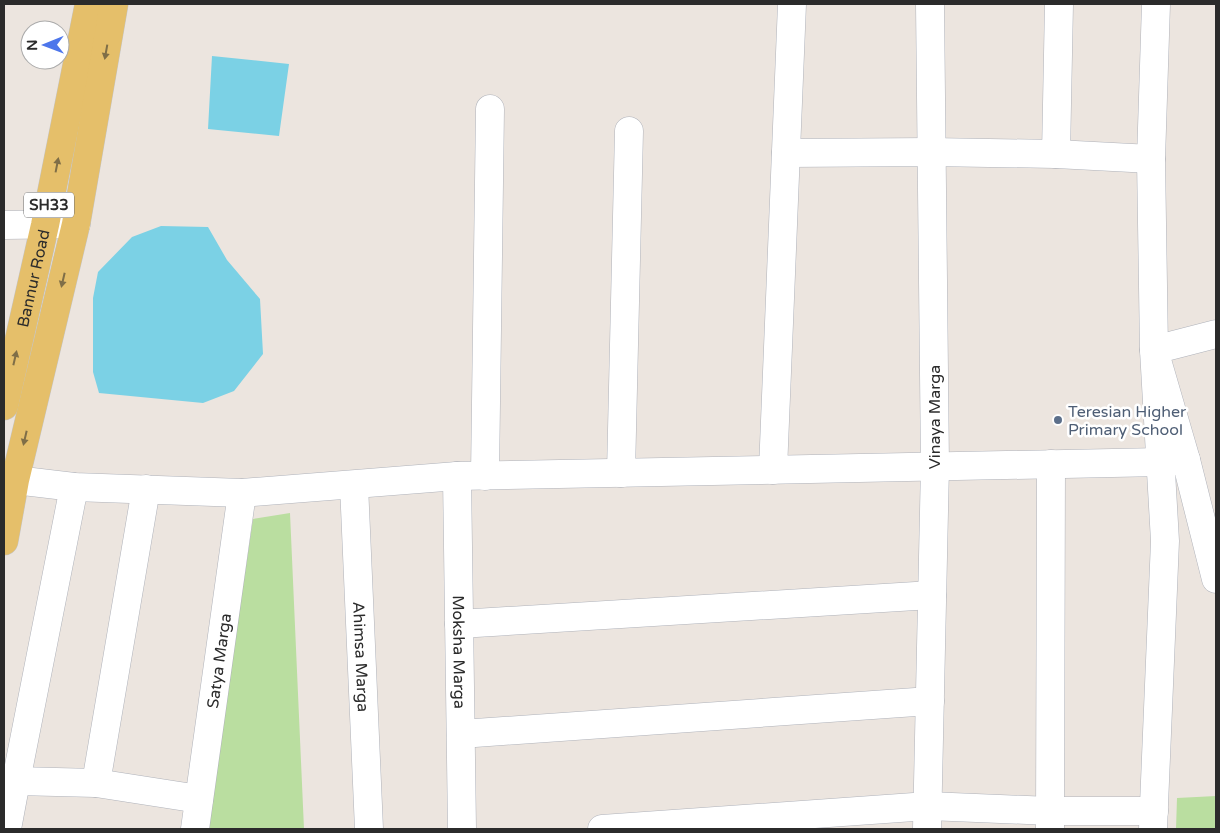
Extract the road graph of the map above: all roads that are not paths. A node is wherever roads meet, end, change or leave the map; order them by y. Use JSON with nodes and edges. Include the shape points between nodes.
{"nodes":[{"id":1,"x":89,"y":4,"type":"edge"},
{"id":2,"x":114,"y":4,"type":"edge"},
{"id":3,"x":792,"y":4,"type":"edge"},
{"id":4,"x":930,"y":4,"type":"edge"},
{"id":5,"x":1059,"y":4,"type":"edge"},
{"id":6,"x":1156,"y":4,"type":"edge"},
{"id":7,"x":490,"y":109,"type":"dead end"},
{"id":8,"x":629,"y":131,"type":"dead end"},
{"id":9,"x":931,"y":152,"type":"junction"},
{"id":10,"x":786,"y":153,"type":"junction"},
{"id":11,"x":1056,"y":154,"type":"junction"},
{"id":12,"x":1151,"y":159,"type":"junction"},
{"id":13,"x":4,"y":225,"type":"edge"},
{"id":14,"x":43,"y":235,"type":"junction"},
{"id":15,"x":73,"y":235,"type":"junction"},
{"id":16,"x":4,"y":244,"type":"edge"},
{"id":17,"x":1216,"y":334,"type":"edge"},
{"id":18,"x":1154,"y":350,"type":"junction"},
{"id":19,"x":4,"y":406,"type":"edge"},
{"id":20,"x":1173,"y":461,"type":"junction"},
{"id":21,"x":1051,"y":464,"type":"junction"},
{"id":22,"x":934,"y":466,"type":"junction"},
{"id":23,"x":773,"y":470,"type":"junction"},
{"id":24,"x":621,"y":473,"type":"junction"},
{"id":25,"x":457,"y":476,"type":"junction"},
{"id":26,"x":485,"y":476,"type":"junction"},
{"id":27,"x":15,"y":480,"type":"junction"},
{"id":28,"x":354,"y":485,"type":"junction"},
{"id":29,"x":74,"y":487,"type":"junction"},
{"id":30,"x":146,"y":489,"type":"junction"},
{"id":31,"x":242,"y":493,"type":"junction"},
{"id":32,"x":4,"y":541,"type":"edge"},
{"id":33,"x":1216,"y":579,"type":"edge"},
{"id":34,"x":932,"y":595,"type":"junction"},
{"id":35,"x":459,"y":624,"type":"junction"},
{"id":36,"x":930,"y":701,"type":"junction"},
{"id":37,"x":461,"y":734,"type":"junction"},
{"id":38,"x":16,"y":781,"type":"junction"},
{"id":39,"x":96,"y":782,"type":"junction"},
{"id":40,"x":199,"y":799,"type":"junction"},
{"id":41,"x":928,"y":818,"type":"edge"},
{"id":42,"x":1050,"y":820,"type":"edge"},
{"id":43,"x":1154,"y":820,"type":"edge"},
{"id":44,"x":7,"y":829,"type":"edge"},
{"id":45,"x":195,"y":829,"type":"edge"},
{"id":46,"x":368,"y":829,"type":"edge"},
{"id":47,"x":462,"y":829,"type":"edge"},
{"id":48,"x":602,"y":829,"type":"edge"}],
"edges":[{"from":14,"to":1,"type":"main road","name":"Bannur Road","number":"SH33","one_way":true},
{"from":2,"to":15,"type":"main road","one_way":true},
{"from":3,"to":10,"type":"street"},
{"from":4,"to":9,"type":"street","name":"Vinaya Marga"},
{"from":5,"to":11,"type":"street"},
{"from":6,"to":12,"type":"street"},
{"from":7,"to":26,"type":"street"},
{"from":8,"to":24,"type":"street"},
{"from":9,"to":10,"type":"street"},
{"from":9,"to":11,"type":"street"},
{"from":9,"to":22,"type":"street","name":"Vinaya Marga"},
{"from":10,"to":23,"type":"street"},
{"from":11,"to":12,"type":"street"},
{"from":12,"to":18,"type":"street"},
{"from":13,"to":14,"type":"street"},
{"from":14,"to":15,"type":"street"},
{"from":14,"to":16,"type":"street"},
{"from":19,"to":14,"type":"main road","name":"Bannur Road","number":"SH33","one_way":true},
{"from":15,"to":27,"type":"main road","one_way":true},
{"from":17,"to":18,"type":"street"},
{"from":18,"to":20,"type":"street"},
{"from":20,"to":21,"type":"street"},
{"from":20,"to":33,"type":"street"},
{"from":20,"to":43,"type":"street","via":[[1165,541]]},
{"from":21,"to":22,"type":"street"},
{"from":21,"to":42,"type":"street"},
{"from":22,"to":23,"type":"street"},
{"from":22,"to":34,"type":"street","name":"Vinaya Marga"},
{"from":23,"to":24,"type":"street"},
{"from":24,"to":26,"type":"street"},
{"from":25,"to":26,"type":"street"},
{"from":25,"to":28,"type":"street"},
{"from":25,"to":35,"type":"street","name":"Moksha Marga"},
{"from":27,"to":29,"type":"street"},
{"from":27,"to":32,"type":"main road"},
{"from":28,"to":31,"type":"street"},
{"from":28,"to":46,"type":"street","name":"Ahimsa Marga"},
{"from":29,"to":30,"type":"street"},
{"from":29,"to":38,"type":"street"},
{"from":30,"to":31,"type":"street"},
{"from":30,"to":39,"type":"street"},
{"from":31,"to":40,"type":"street","name":"Satya Marga"},
{"from":34,"to":35,"type":"street"},
{"from":34,"to":36,"type":"street","name":"Vinaya Marga"},
{"from":35,"to":37,"type":"street","name":"Moksha Marga"},
{"from":36,"to":37,"type":"street"},
{"from":36,"to":41,"type":"street","name":"Vinaya Marga"},
{"from":37,"to":47,"type":"street","name":"Moksha Marga"},
{"from":38,"to":39,"type":"street"},
{"from":38,"to":44,"type":"street"},
{"from":39,"to":40,"type":"street"},
{"from":40,"to":45,"type":"street","name":"Satya Marga"},
{"from":41,"to":42,"type":"street"},
{"from":41,"to":48,"type":"street"},
{"from":42,"to":43,"type":"street"}]}
